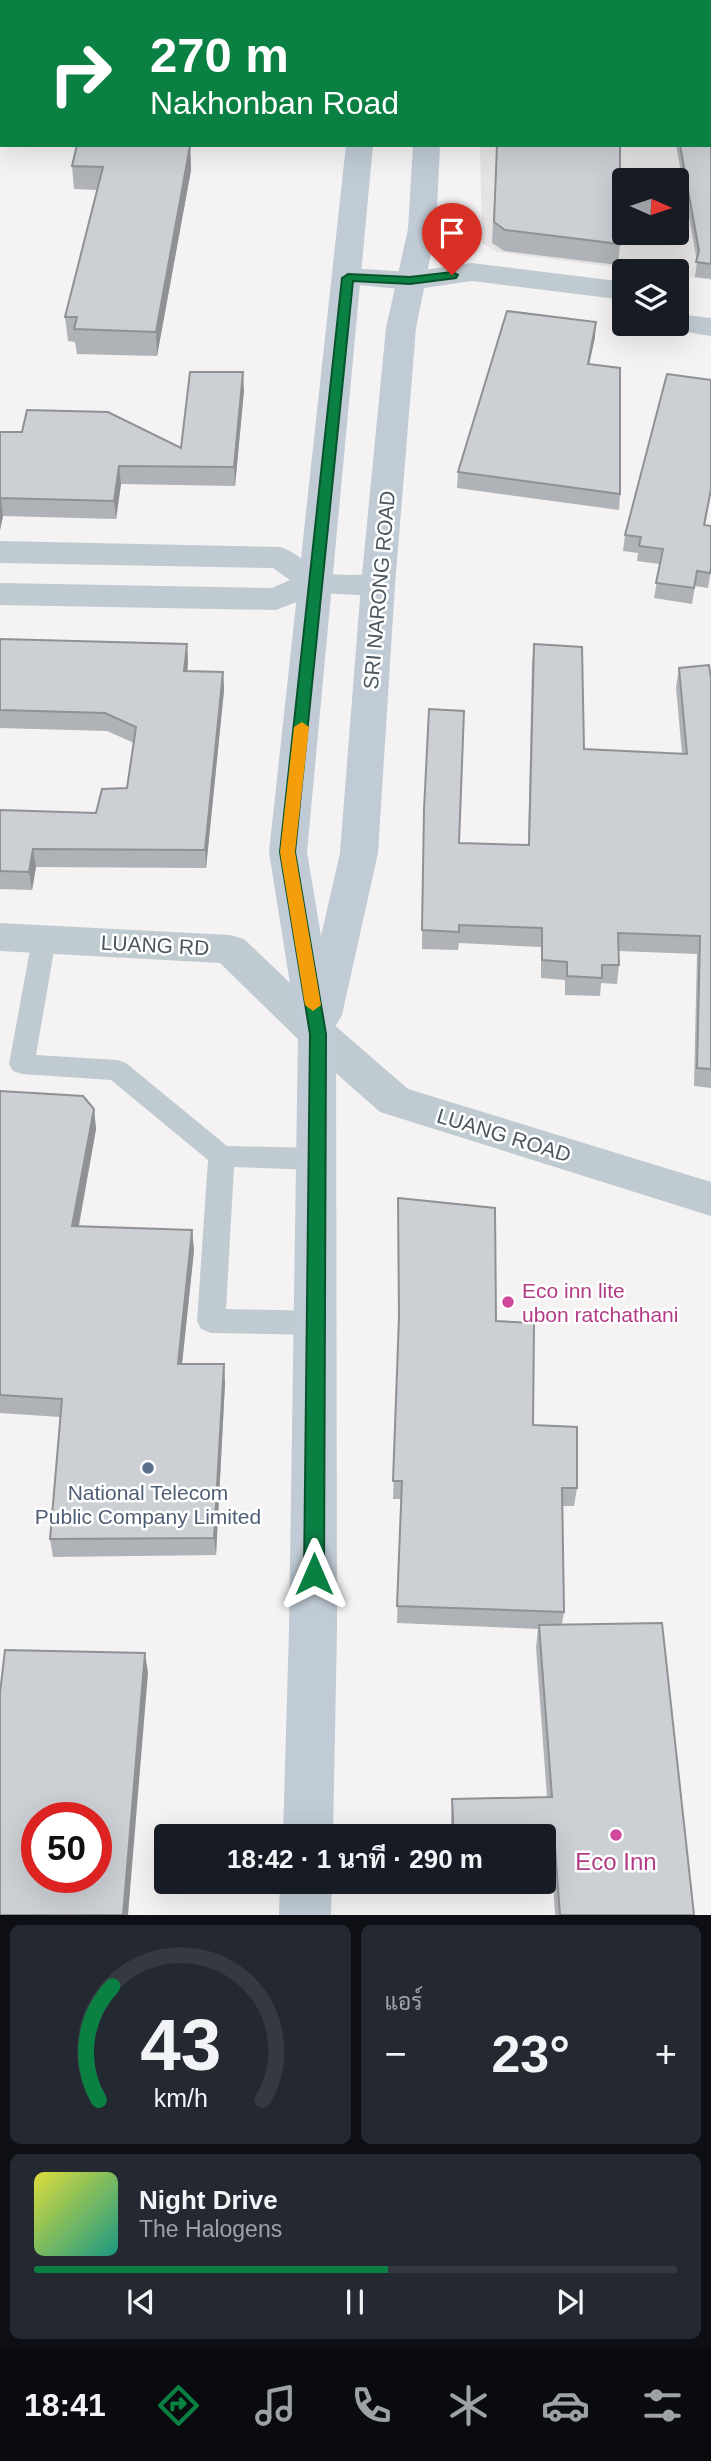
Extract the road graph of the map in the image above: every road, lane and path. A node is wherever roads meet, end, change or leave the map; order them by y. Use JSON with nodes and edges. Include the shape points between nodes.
{"nodes":[{"id":1,"x":360,"y":147,"type":"edge"},
{"id":2,"x":427,"y":147,"type":"edge"},
{"id":3,"x":348,"y":278,"type":"junction"},
{"id":4,"x":410,"y":281,"type":"junction"},
{"id":5,"x":612,"y":289,"type":"edge"},
{"id":6,"x":689,"y":299,"type":"edge"},
{"id":7,"x":711,"y":302,"type":"edge"},
{"id":8,"x":612,"y":314,"type":"edge"},
{"id":9,"x":689,"y":324,"type":"edge"},
{"id":10,"x":711,"y":327,"type":"edge"},
{"id":11,"x":0,"y":552,"type":"edge"},
{"id":12,"x":316,"y":582,"type":"junction"},
{"id":13,"x":378,"y":585,"type":"junction"},
{"id":14,"x":0,"y":594,"type":"edge"},
{"id":15,"x":0,"y":937,"type":"edge"},
{"id":16,"x":44,"y":939,"type":"junction"},
{"id":17,"x":318,"y":1034,"type":"junction"},
{"id":18,"x":221,"y":1156,"type":"junction"},
{"id":19,"x":318,"y":1158,"type":"junction"},
{"id":20,"x":711,"y":1199,"type":"edge"},
{"id":21,"x":317,"y":1323,"type":"junction"},
{"id":22,"x":308,"y":1824,"type":"edge"},
{"id":23,"x":306,"y":1894,"type":"edge"},
{"id":24,"x":306,"y":1915,"type":"edge"}],
"edges":[{"from":1,"to":3,"type":"main road","name":"SRI NARONG ROAD"},
{"from":2,"to":4,"type":"main road","name":"SRI NARONG ROAD","via":[[422,229]]},
{"from":3,"to":4,"type":"street"},
{"from":3,"to":12,"type":"main road","name":"SRI NARONG ROAD"},
{"from":4,"to":5,"type":"street","via":[[472,272]]},
{"from":4,"to":8,"type":"street","via":[[467,295]]},
{"from":4,"to":13,"type":"main road","name":"SRI NARONG ROAD","via":[[401,328]]},
{"from":6,"to":7,"type":"street"},
{"from":9,"to":10,"type":"street"},
{"from":11,"to":12,"type":"street","via":[[281,558]]},
{"from":12,"to":13,"type":"street"},
{"from":12,"to":14,"type":"street","via":[[276,599]]},
{"from":12,"to":17,"type":"main road","name":"SRI NARONG ROAD","via":[[288,852]]},
{"from":13,"to":17,"type":"main road","name":"SRI NARONG ROAD","via":[[359,853]]},
{"from":15,"to":16,"type":"street","name":"LUANG RD"},
{"from":16,"to":17,"type":"street","name":"LUANG RD","via":[[230,949]]},
{"from":16,"to":18,"type":"lane","via":[[22,1064],[117,1070]]},
{"from":17,"to":19,"type":"main road","name":"SRI NARONG ROAD"},
{"from":17,"to":20,"type":"street","name":"LUANG ROAD","via":[[394,1101]]},
{"from":18,"to":19,"type":"lane"},
{"from":18,"to":21,"type":"lane","via":[[211,1321]]},
{"from":19,"to":21,"type":"main road","name":"SRI NARONG ROAD"},
{"from":21,"to":22,"type":"main road","name":"SRI NARONG ROAD"},
{"from":23,"to":24,"type":"main road"}]}
